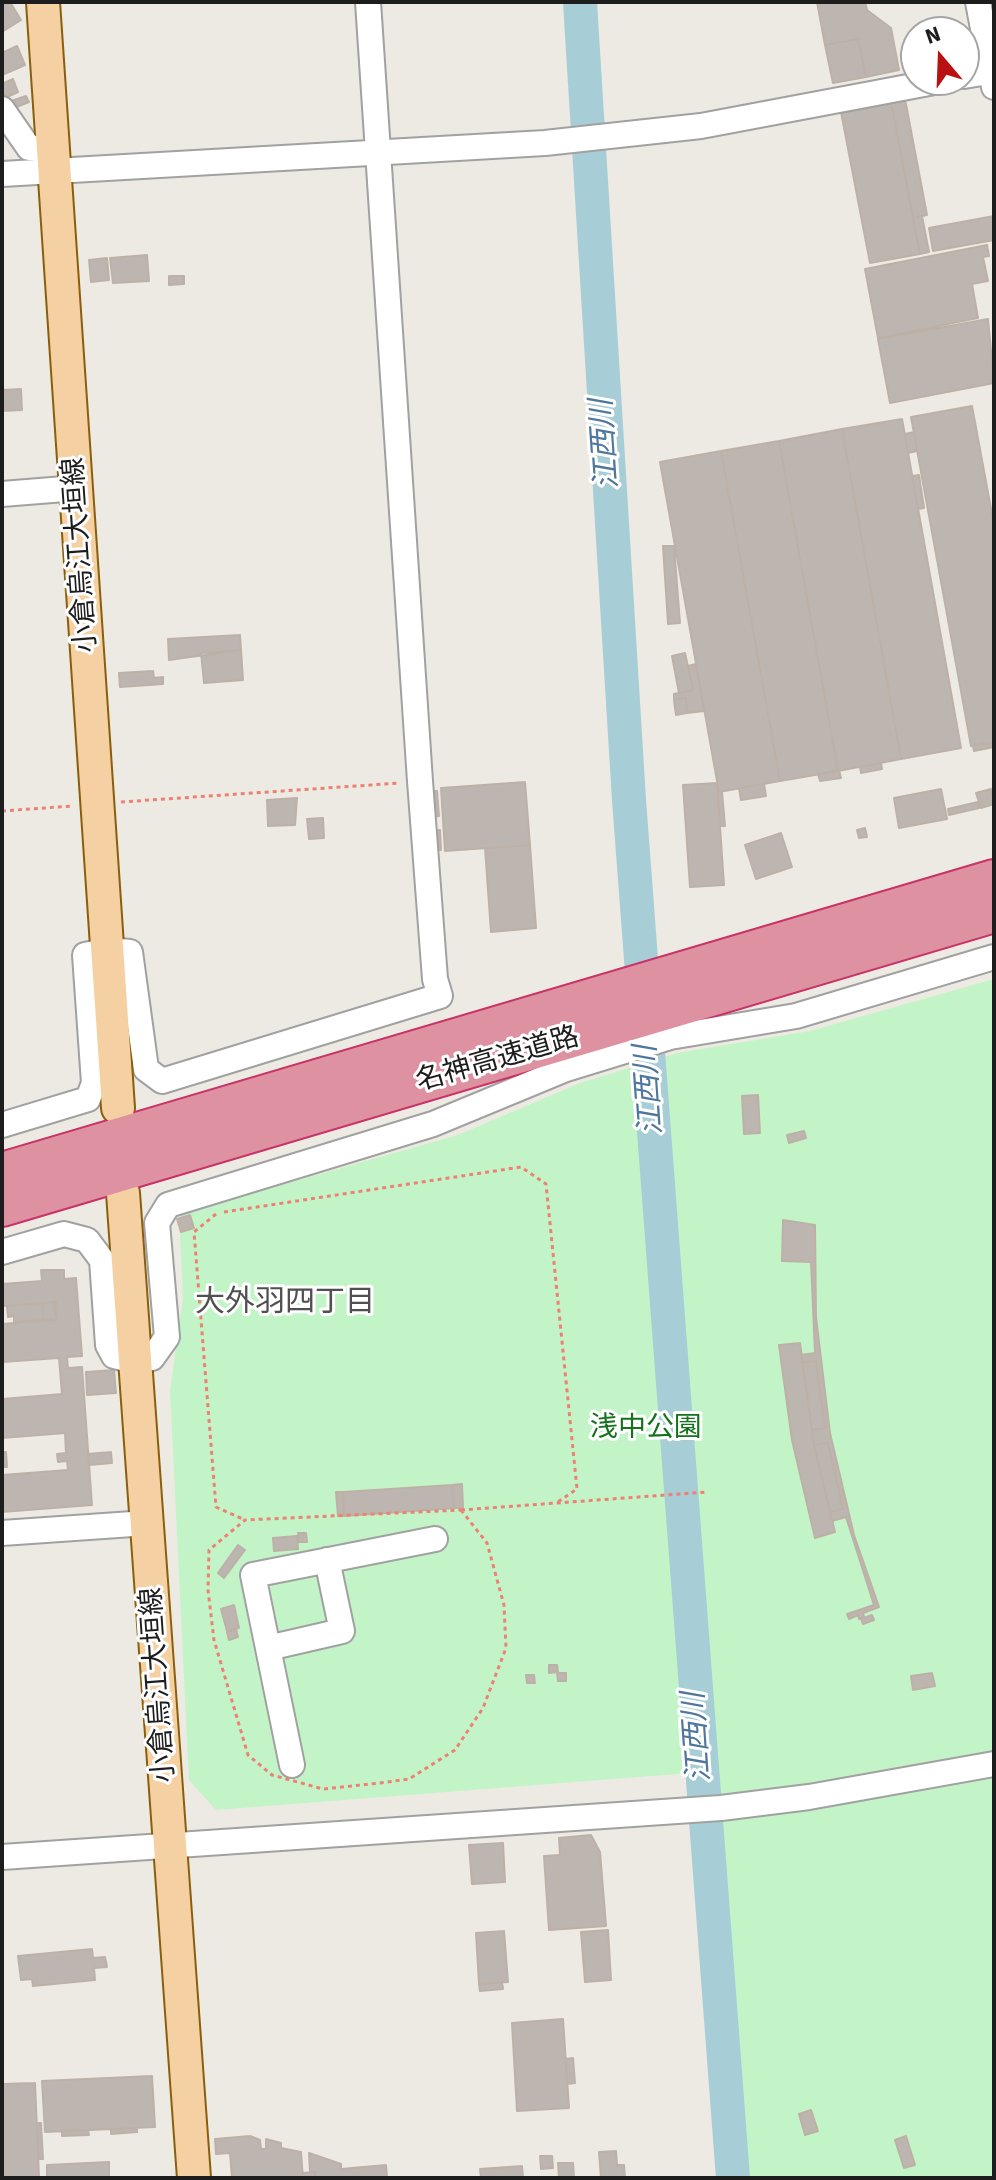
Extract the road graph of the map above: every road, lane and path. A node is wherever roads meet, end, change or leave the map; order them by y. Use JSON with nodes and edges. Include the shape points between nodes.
{"nodes":[{"id":1,"x":43,"y":2,"type":"edge"},
{"id":2,"x":368,"y":2,"type":"edge"},
{"id":3,"x":978,"y":2,"type":"edge"},
{"id":4,"x":993,"y":76,"type":"edge"},
{"id":5,"x":900,"y":88,"type":"edge"},
{"id":6,"x":2,"y":109,"type":"edge"},
{"id":7,"x":379,"y":153,"type":"junction"},
{"id":8,"x":54,"y":159,"type":"junction"},
{"id":9,"x":2,"y":174,"type":"edge"},
{"id":10,"x":77,"y":488,"type":"junction"},
{"id":11,"x":2,"y":494,"type":"edge"},
{"id":12,"x":420,"y":781,"type":"junction"},
{"id":13,"x":99,"y":804,"type":"junction"},
{"id":14,"x":2,"y":811,"type":"edge"},
{"id":15,"x":994,"y":878,"type":"edge"},
{"id":16,"x":994,"y":914,"type":"edge"},
{"id":17,"x":109,"y":950,"type":"junction"},
{"id":18,"x":994,"y":957,"type":"edge"},
{"id":19,"x":698,"y":984,"type":"junction"},
{"id":20,"x":557,"y":1041,"type":"junction"},
{"id":21,"x":118,"y":1108,"type":"dead end"},
{"id":22,"x":2,"y":1125,"type":"edge"},
{"id":23,"x":2,"y":1171,"type":"edge"},
{"id":24,"x":123,"y":1193,"type":"dead end"},
{"id":25,"x":2,"y":1208,"type":"edge"},
{"id":26,"x":2,"y":1252,"type":"edge"},
{"id":27,"x":137,"y":1362,"type":"junction"},
{"id":28,"x":707,"y":1492,"type":"dead end"},
{"id":29,"x":555,"y":1504,"type":"junction"},
{"id":30,"x":461,"y":1510,"type":"dead end"},
{"id":31,"x":245,"y":1520,"type":"dead end"},
{"id":32,"x":147,"y":1523,"type":"junction"},
{"id":33,"x":2,"y":1533,"type":"edge"},
{"id":34,"x":435,"y":1539,"type":"dead end"},
{"id":35,"x":327,"y":1560,"type":"junction"},
{"id":36,"x":268,"y":1648,"type":"junction"},
{"id":37,"x":994,"y":1764,"type":"edge"},
{"id":38,"x":292,"y":1765,"type":"dead end"},
{"id":39,"x":172,"y":1846,"type":"junction"},
{"id":40,"x":2,"y":1857,"type":"edge"},
{"id":41,"x":194,"y":2178,"type":"edge"}],
"edges":[{"from":1,"to":8,"type":"main road","name":"小倉烏江大垣線"},
{"from":2,"to":7,"type":"street"},
{"from":3,"to":4,"type":"street"},
{"from":5,"to":7,"type":"street","via":[[701,126]]},
{"from":6,"to":8,"type":"street","via":[[29,148]]},
{"from":7,"to":8,"type":"street"},
{"from":7,"to":12,"type":"street"},
{"from":8,"to":9,"type":"street"},
{"from":8,"to":10,"type":"main road","name":"小倉烏江大垣線"},
{"from":10,"to":11,"type":"street"},
{"from":10,"to":13,"type":"main road","name":"小倉烏江大垣線"},
{"from":12,"to":13,"type":"path"},
{"from":12,"to":17,"type":"street","via":[[440,996],[162,1081],[146,1069],[130,952]]},
{"from":13,"to":14,"type":"path"},
{"from":13,"to":17,"type":"main road","name":"小倉烏江大垣線"},
{"from":15,"to":19,"type":"highway","name":"名神高速道路"},
{"from":16,"to":19,"type":"highway","name":"名神高速道路"},
{"from":17,"to":21,"type":"main road","name":"小倉烏江大垣線"},
{"from":17,"to":22,"type":"street","via":[[85,955],[94,1083],[88,1099]]},
{"from":18,"to":20,"type":"street","via":[[796,1016],[670,1037]]},
{"from":19,"to":20,"type":"highway","name":"名神高速道路"},
{"from":20,"to":23,"type":"highway","name":"名神高速道路"},
{"from":20,"to":25,"type":"highway","name":"名神高速道路"},
{"from":20,"to":27,"type":"street","via":[[433,1124],[168,1205],[157,1223],[167,1337],[152,1358]]},
{"from":24,"to":27,"type":"main road","name":"小倉烏江大垣線"},
{"from":26,"to":27,"type":"street","via":[[64,1234],[87,1240],[102,1260],[108,1345],[114,1356]]},
{"from":27,"to":32,"type":"main road","name":"小倉烏江大垣線"},
{"from":28,"to":29,"type":"path"},
{"from":29,"to":30,"type":"path"},
{"from":29,"to":31,"type":"path","via":[[577,1489],[558,1298],[546,1184],[521,1167],[217,1213],[194,1232],[216,1507]]},
{"from":32,"to":33,"type":"street"},
{"from":32,"to":39,"type":"main road","name":"小倉烏江大垣線"},
{"from":34,"to":35,"type":"street"},
{"from":35,"to":36,"type":"street","via":[[342,1631]]},
{"from":35,"to":36,"type":"street","via":[[253,1575]]},
{"from":36,"to":38,"type":"street"},
{"from":37,"to":39,"type":"street","via":[[721,1808]]},
{"from":39,"to":40,"type":"street"},
{"from":39,"to":41,"type":"main road","name":"小倉烏江大垣線"}]}
